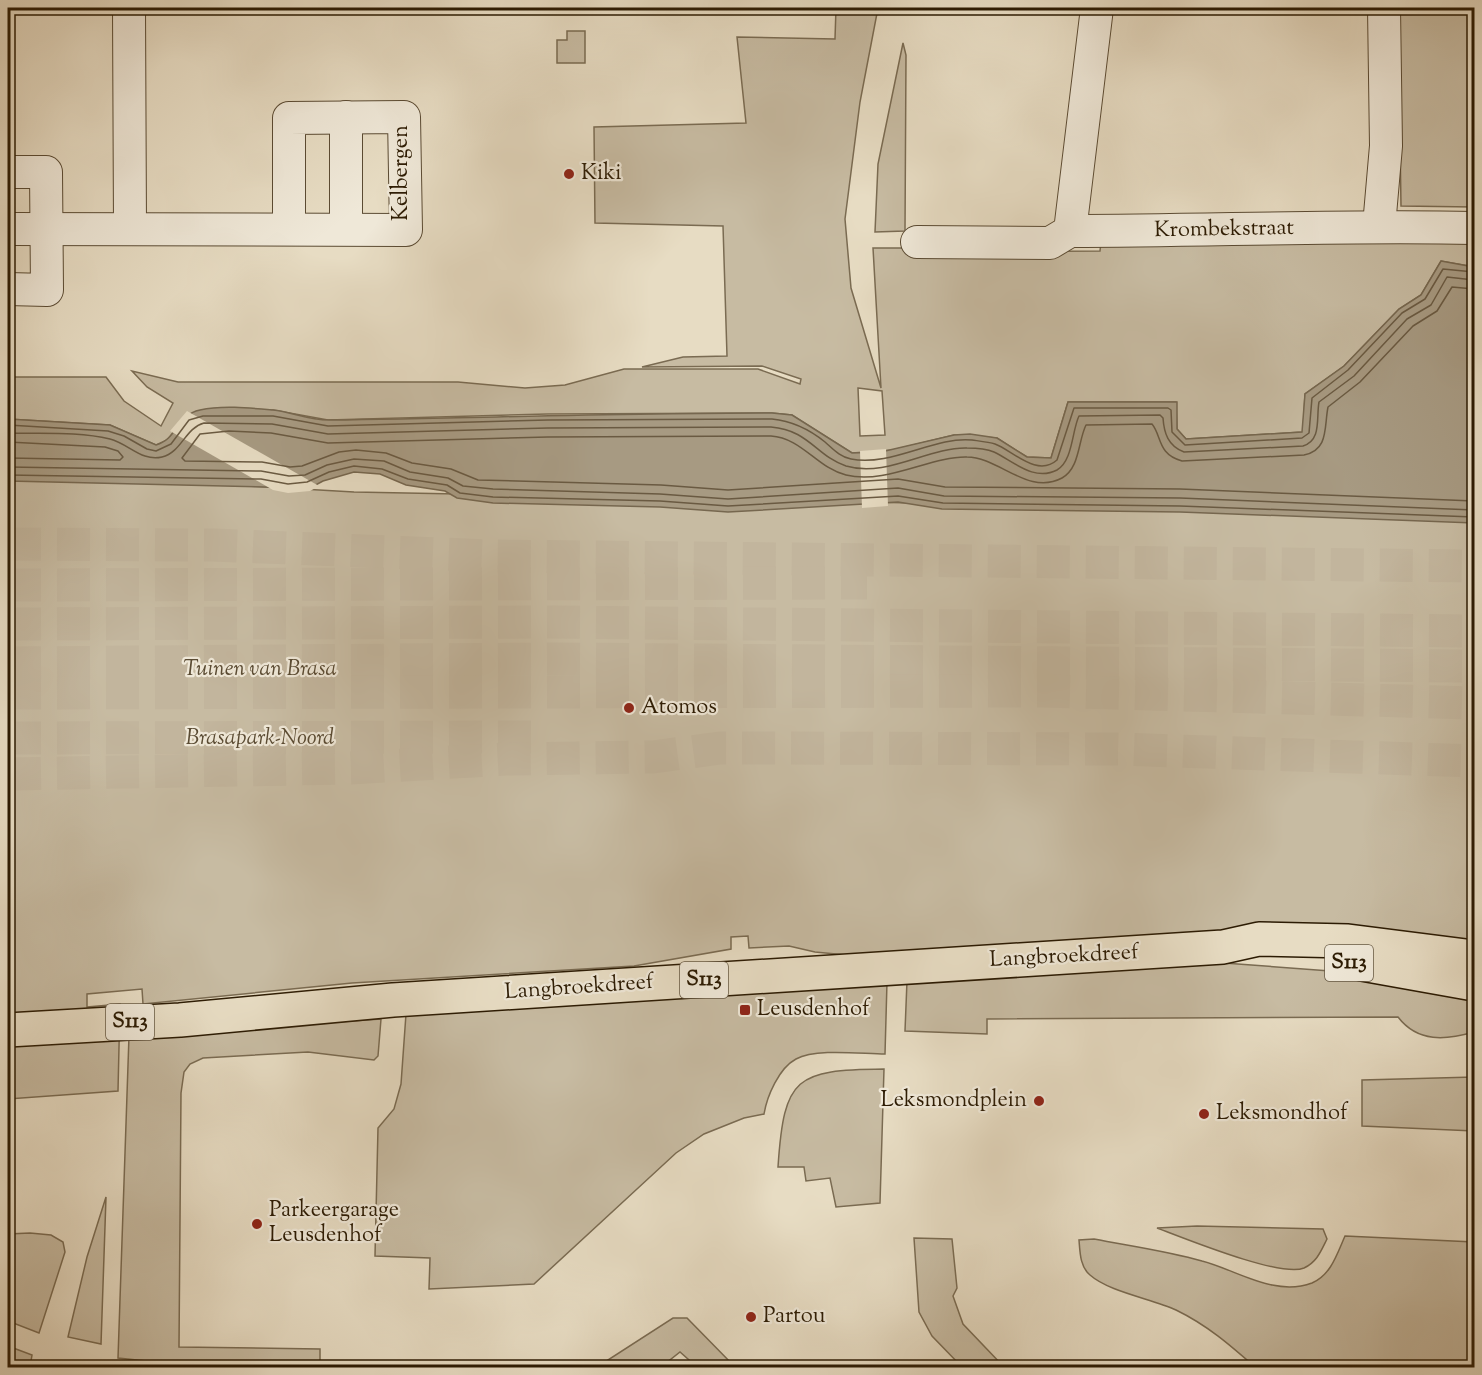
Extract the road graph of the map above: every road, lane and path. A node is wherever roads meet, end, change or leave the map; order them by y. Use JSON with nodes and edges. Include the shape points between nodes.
{"nodes":[{"id":1,"x":129,"y":8,"type":"edge"},
{"id":2,"x":1097,"y":8,"type":"edge"},
{"id":3,"x":1384,"y":8,"type":"edge"},
{"id":4,"x":346,"y":117,"type":"junction"},
{"id":5,"x":8,"y":172,"type":"edge"},
{"id":6,"x":1379,"y":226,"type":"junction"},
{"id":7,"x":130,"y":228,"type":"junction"},
{"id":8,"x":1474,"y":228,"type":"edge"},
{"id":9,"x":8,"y":229,"type":"edge"},
{"id":10,"x":47,"y":229,"type":"junction"},
{"id":11,"x":289,"y":229,"type":"junction"},
{"id":12,"x":346,"y":229,"type":"junction"},
{"id":13,"x":1070,"y":231,"type":"junction"},
{"id":14,"x":917,"y":242,"type":"dead end"},
{"id":15,"x":8,"y":289,"type":"edge"},
{"id":16,"x":1224,"y":947,"type":"junction"},
{"id":17,"x":1474,"y":957,"type":"edge"},
{"id":18,"x":1474,"y":984,"type":"edge"},
{"id":19,"x":8,"y":1030,"type":"edge"}],
"edges":[{"from":1,"to":7,"type":"street"},
{"from":2,"to":13,"type":"street"},
{"from":3,"to":6,"type":"street","via":[[1386,146]]},
{"from":4,"to":11,"type":"street","name":"Kelbergen","via":[[289,118]]},
{"from":4,"to":12,"type":"street"},
{"from":4,"to":12,"type":"street","name":"Kelbergen","via":[[404,117],[406,230]]},
{"from":5,"to":10,"type":"street","via":[[46,172]]},
{"from":6,"to":8,"type":"street","name":"Krombekstraat"},
{"from":6,"to":13,"type":"street","name":"Krombekstraat"},
{"from":7,"to":10,"type":"street","name":"Kelbergen"},
{"from":7,"to":11,"type":"street","name":"Kelbergen"},
{"from":9,"to":10,"type":"street","name":"Kelbergen"},
{"from":10,"to":15,"type":"street","via":[[46,290]]},
{"from":11,"to":12,"type":"street","name":"Kelbergen"},
{"from":13,"to":14,"type":"street","name":"Krombekstraat","via":[[1050,243]]},
{"from":16,"to":17,"type":"main road","name":"Langbroekdreef","number":"S113","via":[[1259,939],[1348,941]]},
{"from":16,"to":18,"type":"main road","name":"Langbroekdreef","number":"S113"},
{"from":16,"to":19,"type":"main road","name":"Langbroekdreef","number":"S113","via":[[393,1000],[180,1020]]}]}
